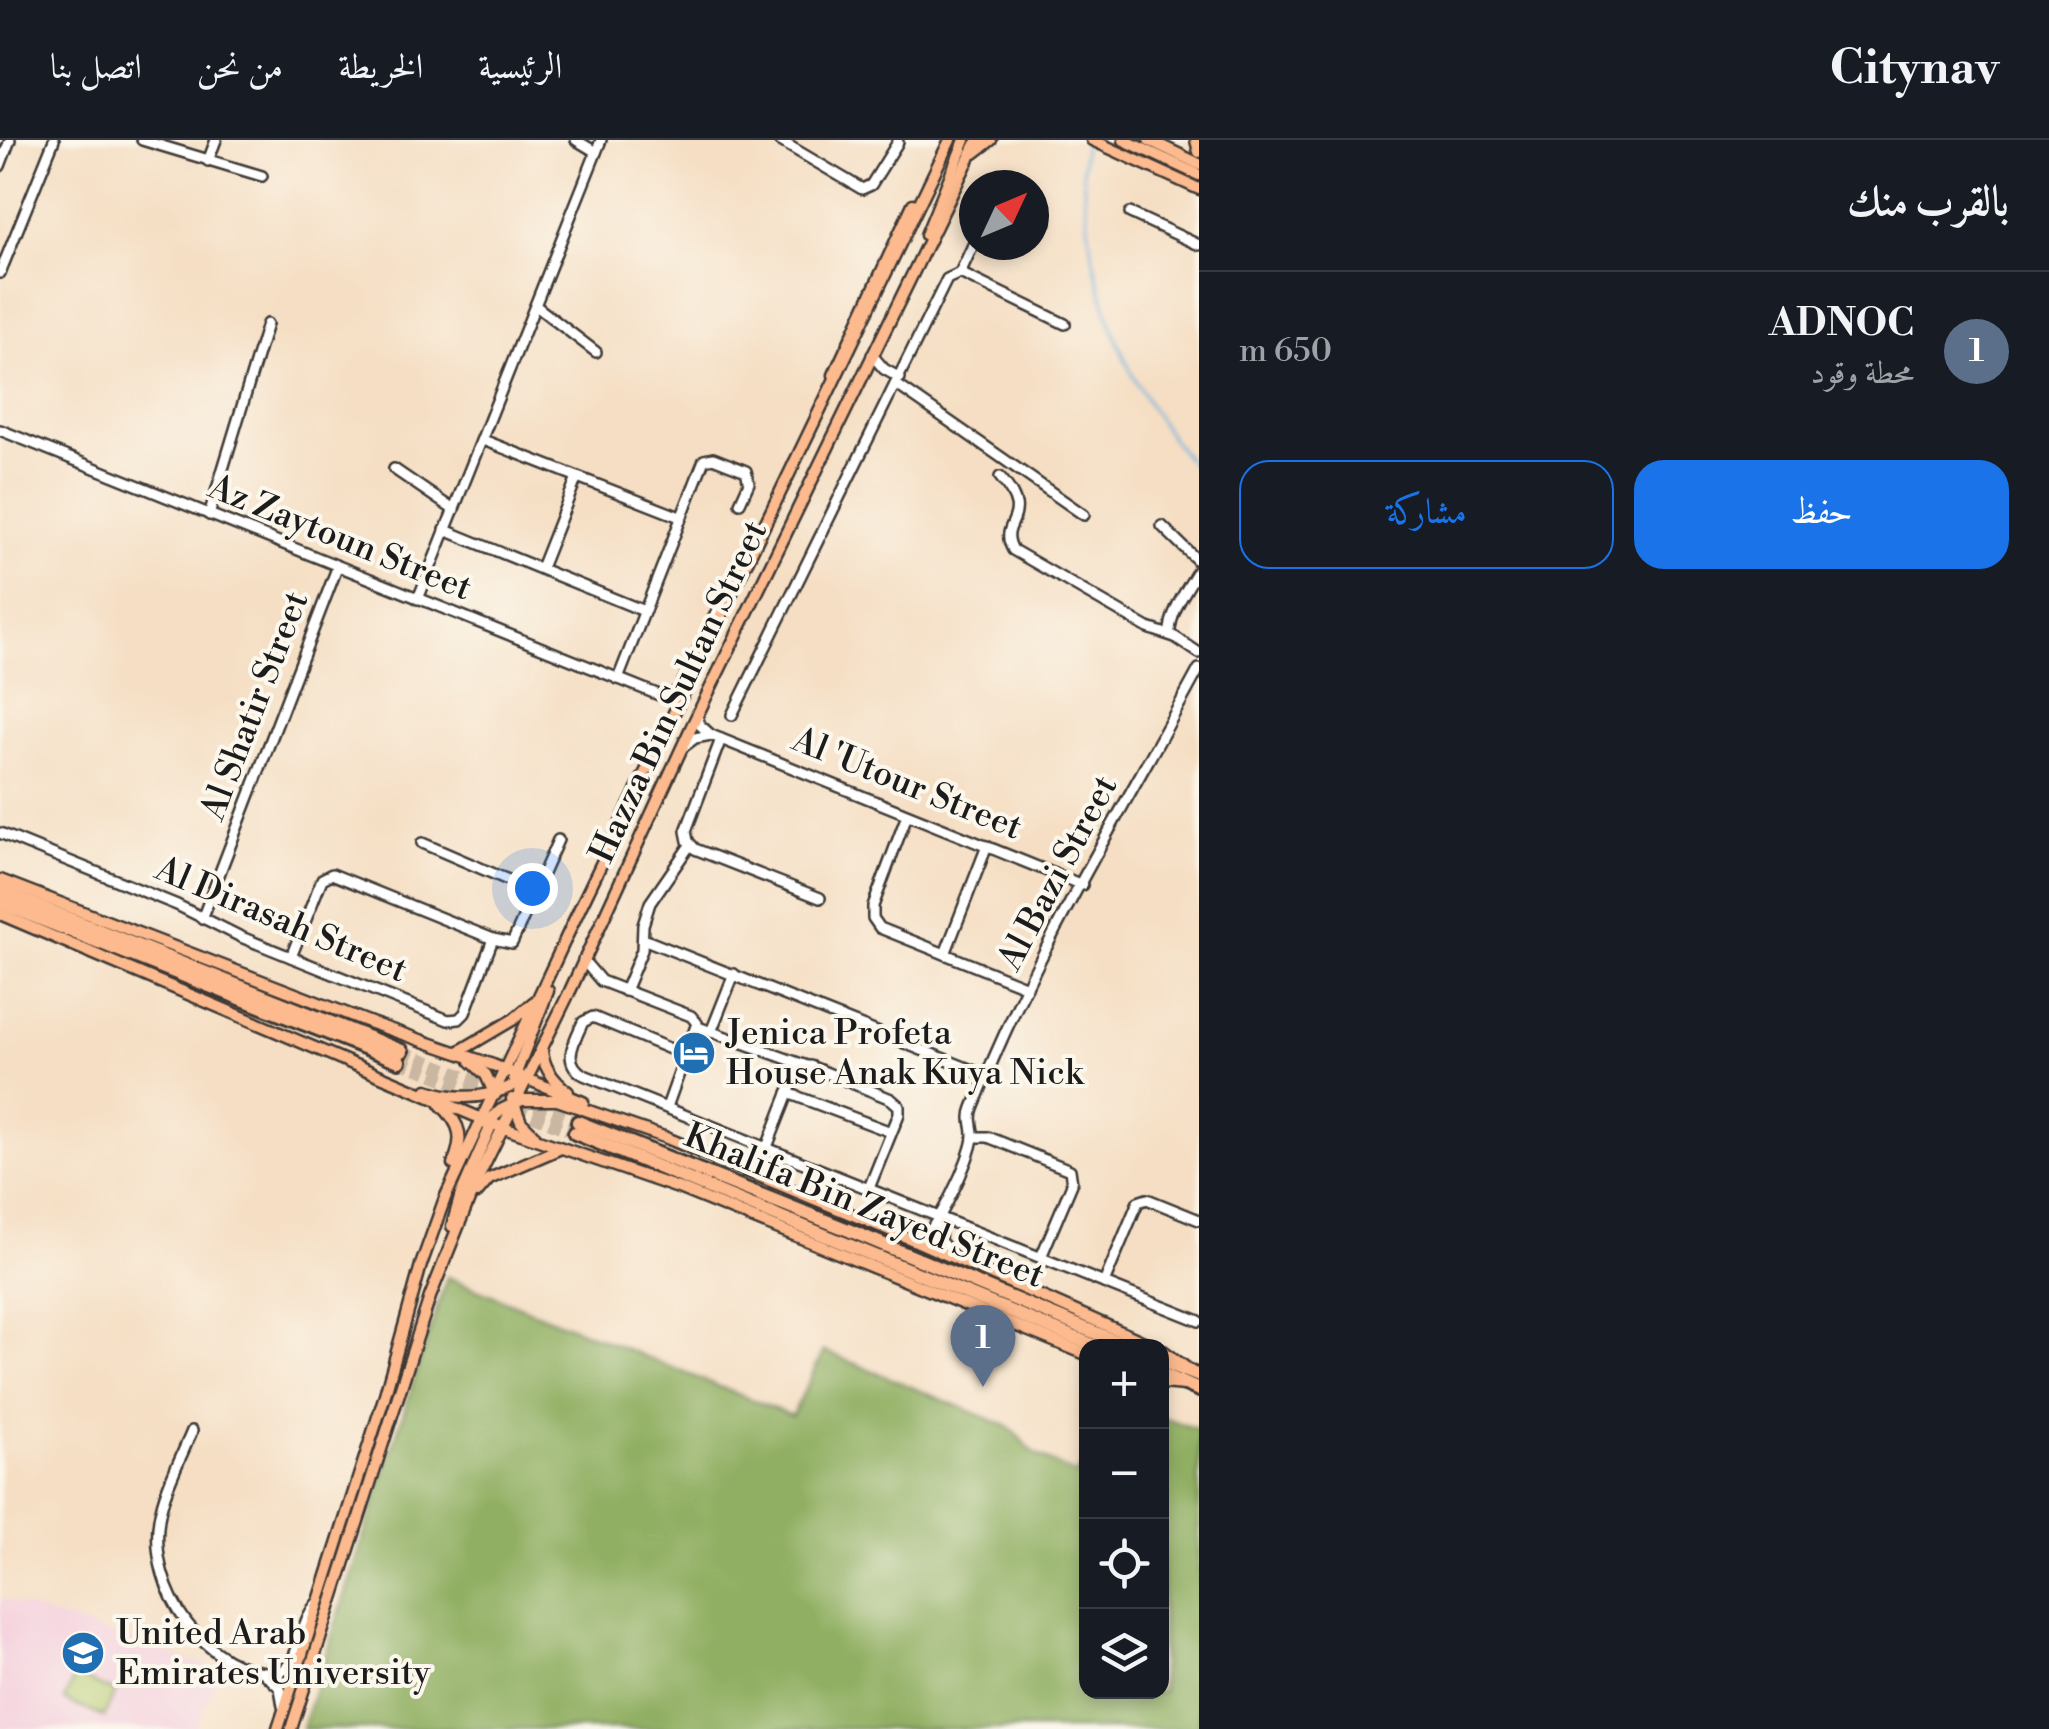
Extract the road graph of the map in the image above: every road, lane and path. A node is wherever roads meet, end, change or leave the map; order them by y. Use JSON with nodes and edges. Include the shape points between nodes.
{"nodes":[{"id":1,"x":10,"y":140,"type":"edge"},
{"id":2,"x":54,"y":140,"type":"edge"},
{"id":3,"x":142,"y":140,"type":"edge"},
{"id":4,"x":216,"y":140,"type":"edge"},
{"id":5,"x":576,"y":140,"type":"edge"},
{"id":6,"x":602,"y":140,"type":"edge"},
{"id":7,"x":779,"y":140,"type":"edge"},
{"id":8,"x":947,"y":140,"type":"edge"},
{"id":9,"x":965,"y":140,"type":"edge"},
{"id":10,"x":978,"y":140,"type":"edge"},
{"id":11,"x":990,"y":140,"type":"edge"},
{"id":12,"x":1092,"y":140,"type":"edge"},
{"id":13,"x":1124,"y":140,"type":"edge"},
{"id":14,"x":1149,"y":140,"type":"edge"},
{"id":15,"x":1185,"y":140,"type":"edge"},
{"id":16,"x":1196,"y":140,"type":"edge"},
{"id":17,"x":898,"y":142,"type":"edge"},
{"id":18,"x":1171,"y":150,"type":"junction"},
{"id":19,"x":596,"y":152,"type":"junction"},
{"id":20,"x":1199,"y":152,"type":"edge"},
{"id":21,"x":970,"y":157,"type":"junction"},
{"id":22,"x":208,"y":161,"type":"junction"},
{"id":23,"x":1199,"y":164,"type":"edge"},
{"id":24,"x":0,"y":166,"type":"edge"},
{"id":25,"x":1199,"y":175,"type":"edge"},
{"id":26,"x":262,"y":176,"type":"dead end"},
{"id":27,"x":1199,"y":189,"type":"edge"},
{"id":28,"x":1130,"y":212,"type":"dead end"},
{"id":29,"x":1199,"y":246,"type":"edge"},
{"id":30,"x":966,"y":260,"type":"edge"},
{"id":31,"x":918,"y":265,"type":"junction"},
{"id":32,"x":0,"y":273,"type":"edge"},
{"id":33,"x":960,"y":273,"type":"junction"},
{"id":34,"x":536,"y":306,"type":"junction"},
{"id":35,"x":267,"y":324,"type":"dead end"},
{"id":36,"x":1065,"y":324,"type":"dead end"},
{"id":37,"x":596,"y":352,"type":"dead end"},
{"id":38,"x":872,"y":355,"type":"junction"},
{"id":39,"x":887,"y":371,"type":"junction"},
{"id":40,"x":862,"y":380,"type":"junction"},
{"id":41,"x":898,"y":381,"type":"junction"},
{"id":42,"x":0,"y":430,"type":"edge"},
{"id":43,"x":484,"y":440,"type":"junction"},
{"id":44,"x":394,"y":469,"type":"dead end"},
{"id":45,"x":1000,"y":476,"type":"dead end"},
{"id":46,"x":577,"y":477,"type":"junction"},
{"id":47,"x":740,"y":503,"type":"dead end"},
{"id":48,"x":454,"y":510,"type":"junction"},
{"id":49,"x":209,"y":515,"type":"junction"},
{"id":50,"x":1084,"y":515,"type":"dead end"},
{"id":51,"x":680,"y":517,"type":"junction"},
{"id":52,"x":1162,"y":526,"type":"dead end"},
{"id":53,"x":445,"y":530,"type":"junction"},
{"id":54,"x":757,"y":546,"type":"junction"},
{"id":55,"x":1199,"y":565,"type":"edge"},
{"id":56,"x":338,"y":568,"type":"junction"},
{"id":57,"x":541,"y":568,"type":"junction"},
{"id":58,"x":418,"y":599,"type":"junction"},
{"id":59,"x":644,"y":611,"type":"junction"},
{"id":60,"x":1170,"y":634,"type":"junction"},
{"id":61,"x":1199,"y":652,"type":"edge"},
{"id":62,"x":1199,"y":669,"type":"edge"},
{"id":63,"x":618,"y":680,"type":"junction"},
{"id":64,"x":660,"y":696,"type":"junction"},
{"id":65,"x":732,"y":715,"type":"dead end"},
{"id":66,"x":697,"y":716,"type":"junction"},
{"id":67,"x":671,"y":723,"type":"junction"},
{"id":68,"x":710,"y":735,"type":"junction"},
{"id":69,"x":722,"y":739,"type":"junction"},
{"id":70,"x":682,"y":748,"type":"junction"},
{"id":71,"x":908,"y":815,"type":"junction"},
{"id":72,"x":0,"y":833,"type":"edge"},
{"id":73,"x":558,"y":840,"type":"dead end"},
{"id":74,"x":422,"y":843,"type":"dead end"},
{"id":75,"x":690,"y":844,"type":"junction"},
{"id":76,"x":987,"y":846,"type":"junction"},
{"id":77,"x":0,"y":880,"type":"edge"},
{"id":78,"x":1082,"y":885,"type":"junction"},
{"id":79,"x":0,"y":891,"type":"edge"},
{"id":80,"x":536,"y":892,"type":"junction"},
{"id":81,"x":820,"y":898,"type":"dead end"},
{"id":82,"x":0,"y":903,"type":"edge"},
{"id":83,"x":0,"y":914,"type":"edge"},
{"id":84,"x":202,"y":919,"type":"junction"},
{"id":85,"x":494,"y":939,"type":"junction"},
{"id":86,"x":643,"y":939,"type":"junction"},
{"id":87,"x":945,"y":954,"type":"junction"},
{"id":88,"x":291,"y":957,"type":"junction"},
{"id":89,"x":583,"y":960,"type":"junction"},
{"id":90,"x":552,"y":970,"type":"junction"},
{"id":91,"x":734,"y":974,"type":"junction"},
{"id":92,"x":600,"y":980,"type":"junction"},
{"id":93,"x":1027,"y":987,"type":"junction"},
{"id":94,"x":570,"y":991,"type":"junction"},
{"id":95,"x":626,"y":991,"type":"junction"},
{"id":96,"x":539,"y":998,"type":"junction"},
{"id":97,"x":698,"y":1027,"type":"junction"},
{"id":98,"x":711,"y":1032,"type":"junction"},
{"id":99,"x":543,"y":1042,"type":"junction"},
{"id":100,"x":328,"y":1052,"type":"junction"},
{"id":101,"x":460,"y":1053,"type":"junction"},
{"id":102,"x":687,"y":1056,"type":"junction"},
{"id":103,"x":806,"y":1066,"type":"junction"},
{"id":104,"x":987,"y":1076,"type":"junction"},
{"id":105,"x":514,"y":1077,"type":"junction"},
{"id":106,"x":494,"y":1092,"type":"junction"},
{"id":107,"x":788,"y":1093,"type":"junction"},
{"id":108,"x":437,"y":1101,"type":"junction"},
{"id":109,"x":513,"y":1104,"type":"junction"},
{"id":110,"x":666,"y":1107,"type":"junction"},
{"id":111,"x":492,"y":1121,"type":"junction"},
{"id":112,"x":624,"y":1122,"type":"junction"},
{"id":113,"x":891,"y":1132,"type":"junction"},
{"id":114,"x":973,"y":1137,"type":"junction"},
{"id":115,"x":542,"y":1142,"type":"junction"},
{"id":116,"x":561,"y":1148,"type":"junction"},
{"id":117,"x":767,"y":1148,"type":"junction"},
{"id":118,"x":869,"y":1188,"type":"junction"},
{"id":119,"x":941,"y":1218,"type":"junction"},
{"id":120,"x":1199,"y":1220,"type":"edge"},
{"id":121,"x":436,"y":1221,"type":"junction"},
{"id":122,"x":450,"y":1242,"type":"junction"},
{"id":123,"x":918,"y":1242,"type":"junction"},
{"id":124,"x":954,"y":1257,"type":"junction"},
{"id":125,"x":1041,"y":1257,"type":"junction"},
{"id":126,"x":1104,"y":1283,"type":"junction"},
{"id":127,"x":1199,"y":1321,"type":"edge"},
{"id":128,"x":1079,"y":1339,"type":"edge"},
{"id":129,"x":1109,"y":1339,"type":"edge"},
{"id":130,"x":1137,"y":1339,"type":"edge"},
{"id":131,"x":1079,"y":1351,"type":"edge"},
{"id":132,"x":1169,"y":1357,"type":"edge"},
{"id":133,"x":1169,"y":1365,"type":"edge"},
{"id":134,"x":1169,"y":1376,"type":"edge"},
{"id":135,"x":1194,"y":1381,"type":"edge"},
{"id":136,"x":1169,"y":1383,"type":"edge"},
{"id":137,"x":192,"y":1432,"type":"dead end"},
{"id":138,"x":319,"y":1601,"type":"junction"},
{"id":139,"x":262,"y":1672,"type":"junction"},
{"id":140,"x":283,"y":1712,"type":"junction"},
{"id":141,"x":278,"y":1729,"type":"edge"},
{"id":142,"x":291,"y":1729,"type":"edge"}],
"edges":[{"from":1,"to":24,"type":"street"},
{"from":2,"to":32,"type":"street"},
{"from":3,"to":22,"type":"street"},
{"from":4,"to":22,"type":"street"},
{"from":5,"to":19,"type":"street"},
{"from":6,"to":19,"type":"street"},
{"from":7,"to":17,"type":"street","via":[[862,189]]},
{"from":8,"to":54,"type":"main road","name":"Hazza Bin Sultan Street"},
{"from":9,"to":31,"type":"main road"},
{"from":10,"to":21,"type":"main road","name":"Hazza Bin Sultan Street"},
{"from":11,"to":21,"type":"main road"},
{"from":12,"to":27,"type":"main road"},
{"from":13,"to":25,"type":"main road"},
{"from":14,"to":18,"type":"main road"},
{"from":15,"to":18,"type":"main road"},
{"from":16,"to":20,"type":"main road"},
{"from":18,"to":23,"type":"main road"},
{"from":19,"to":34,"type":"street"},
{"from":21,"to":31,"type":"main road","name":"Hazza Bin Sultan Street"},
{"from":22,"to":26,"type":"street"},
{"from":28,"to":29,"type":"street"},
{"from":30,"to":33,"type":"street"},
{"from":31,"to":38,"type":"main road","name":"Hazza Bin Sultan Street"},
{"from":33,"to":36,"type":"street"},
{"from":33,"to":41,"type":"street","via":[[947,278]]},
{"from":34,"to":37,"type":"street"},
{"from":34,"to":43,"type":"street"},
{"from":35,"to":49,"type":"street"},
{"from":38,"to":39,"type":"street"},
{"from":38,"to":40,"type":"main road","name":"Hazza Bin Sultan Street"},
{"from":39,"to":40,"type":"street"},
{"from":39,"to":41,"type":"street"},
{"from":40,"to":66,"type":"main road","name":"Hazza Bin Sultan Street"},
{"from":41,"to":50,"type":"street"},
{"from":41,"to":65,"type":"street"},
{"from":42,"to":49,"type":"street","name":"Az Zaytoun Street"},
{"from":43,"to":46,"type":"street"},
{"from":43,"to":48,"type":"street"},
{"from":44,"to":48,"type":"street"},
{"from":45,"to":60,"type":"street","via":[[1018,501],[1008,538],[1013,550],[1148,628]]},
{"from":46,"to":51,"type":"street"},
{"from":46,"to":57,"type":"street"},
{"from":47,"to":51,"type":"street","via":[[748,474],[708,458]]},
{"from":48,"to":53,"type":"street"},
{"from":49,"to":56,"type":"street","name":"Az Zaytoun Street"},
{"from":51,"to":59,"type":"street"},
{"from":52,"to":55,"type":"street"},
{"from":53,"to":57,"type":"street"},
{"from":53,"to":58,"type":"street"},
{"from":54,"to":64,"type":"street","via":[[738,566],[679,690]]},
{"from":54,"to":67,"type":"main road","name":"Hazza Bin Sultan Street"},
{"from":55,"to":60,"type":"street"},
{"from":56,"to":58,"type":"street","name":"Az Zaytoun Street"},
{"from":56,"to":84,"type":"street","name":"Al Shatir Street"},
{"from":57,"to":59,"type":"street"},
{"from":58,"to":63,"type":"street","name":"Az Zaytoun Street"},
{"from":59,"to":63,"type":"street"},
{"from":60,"to":61,"type":"street"},
{"from":62,"to":78,"type":"street","name":"Al Bazi Street"},
{"from":63,"to":64,"type":"street","name":"Az Zaytoun Street"},
{"from":64,"to":67,"type":"street"},
{"from":66,"to":68,"type":"street"},
{"from":66,"to":70,"type":"main road","name":"Hazza Bin Sultan Street"},
{"from":67,"to":90,"type":"main road","name":"Hazza Bin Sultan Street"},
{"from":68,"to":69,"type":"street","name":"Al 'Utour Street"},
{"from":68,"to":70,"type":"street"},
{"from":69,"to":71,"type":"street","name":"Al 'Utour Street"},
{"from":69,"to":75,"type":"street","via":[[686,830]]},
{"from":70,"to":89,"type":"main road","name":"Hazza Bin Sultan Street"},
{"from":71,"to":76,"type":"street","name":"Al 'Utour Street"},
{"from":71,"to":87,"type":"street","via":[[873,918],[880,928]]},
{"from":72,"to":84,"type":"street","name":"Al Dirasah Street"},
{"from":73,"to":80,"type":"street"},
{"from":74,"to":80,"type":"street"},
{"from":75,"to":81,"type":"street"},
{"from":75,"to":86,"type":"street","via":[[650,902]]},
{"from":76,"to":78,"type":"street","name":"Al 'Utour Street"},
{"from":76,"to":87,"type":"street"},
{"from":77,"to":101,"type":"main road"},
{"from":78,"to":93,"type":"street","name":"Al Bazi Street"},
{"from":79,"to":82,"type":"highway","via":[[400,1056]]},
{"from":80,"to":85,"type":"street","via":[[515,942]]},
{"from":83,"to":100,"type":"main road"},
{"from":84,"to":88,"type":"street","name":"Al Dirasah Street"},
{"from":85,"to":88,"type":"street","name":"Al Dirasah Street","via":[[467,1009],[454,1020]]},
{"from":85,"to":88,"type":"street","via":[[332,874],[322,879]]},
{"from":86,"to":91,"type":"street"},
{"from":86,"to":95,"type":"street"},
{"from":87,"to":93,"type":"street"},
{"from":89,"to":92,"type":"street"},
{"from":89,"to":94,"type":"main road","name":"Hazza Bin Sultan Street"},
{"from":90,"to":96,"type":"main road","name":"Hazza Bin Sultan Street"},
{"from":90,"to":105,"type":"main road"},
{"from":91,"to":98,"type":"street"},
{"from":91,"to":104,"type":"street"},
{"from":92,"to":94,"type":"street"},
{"from":92,"to":95,"type":"street"},
{"from":93,"to":104,"type":"street","name":"Al Bazi Street"},
{"from":94,"to":99,"type":"main road","name":"Hazza Bin Sultan Street"},
{"from":95,"to":97,"type":"street","via":[[691,1016]]},
{"from":96,"to":101,"type":"main road"},
{"from":96,"to":105,"type":"main road","name":"Hazza Bin Sultan Street"},
{"from":97,"to":98,"type":"street"},
{"from":97,"to":102,"type":"street"},
{"from":98,"to":103,"type":"street"},
{"from":99,"to":105,"type":"main road","name":"Hazza Bin Sultan Street"},
{"from":99,"to":112,"type":"main road","via":[[544,1062],[560,1085]]},
{"from":100,"to":106,"type":"main road","via":[[451,1097]]},
{"from":100,"to":108,"type":"main road"},
{"from":101,"to":105,"type":"main road"},
{"from":101,"to":106,"type":"main road","via":[[486,1075]]},
{"from":102,"to":110,"type":"street"},
{"from":102,"to":110,"type":"street","via":[[593,1017],[583,1022],[571,1049],[580,1073]]},
{"from":103,"to":107,"type":"street"},
{"from":103,"to":113,"type":"street","via":[[894,1100],[900,1110]]},
{"from":104,"to":114,"type":"street","name":"Al Bazi Street","via":[[971,1112]]},
{"from":105,"to":106,"type":"main road"},
{"from":105,"to":106,"type":"main road","name":"Hazza Bin Sultan Street"},
{"from":105,"to":109,"type":"main road"},
{"from":105,"to":112,"type":"main road"},
{"from":106,"to":111,"type":"main road"},
{"from":107,"to":113,"type":"street"},
{"from":107,"to":117,"type":"street"},
{"from":108,"to":111,"type":"main road"},
{"from":108,"to":121,"type":"main road","via":[[456,1121],[462,1140],[434,1208]]},
{"from":109,"to":111,"type":"main road"},
{"from":109,"to":112,"type":"main road","via":[[552,1098]]},
{"from":109,"to":115,"type":"main road"},
{"from":110,"to":117,"type":"street"},
{"from":111,"to":115,"type":"main road"},
{"from":111,"to":121,"type":"main road","via":[[467,1149]]},
{"from":111,"to":122,"type":"main road","via":[[456,1208]]},
{"from":112,"to":123,"type":"main road"},
{"from":113,"to":118,"type":"street"},
{"from":114,"to":119,"type":"street","name":"Al Bazi Street"},
{"from":114,"to":125,"type":"street","via":[[1070,1170],[1073,1181]]},
{"from":115,"to":116,"type":"main road"},
{"from":116,"to":122,"type":"main road","via":[[484,1183]]},
{"from":116,"to":131,"type":"main road","via":[[726,1207]]},
{"from":117,"to":118,"type":"street"},
{"from":118,"to":119,"type":"street"},
{"from":119,"to":123,"type":"street","name":"Al Bazi Street"},
{"from":119,"to":124,"type":"street","via":[[939,1238]]},
{"from":119,"to":125,"type":"street"},
{"from":120,"to":126,"type":"street","via":[[1147,1199],[1138,1202]]},
{"from":121,"to":138,"type":"main road"},
{"from":122,"to":142,"type":"main road"},
{"from":123,"to":124,"type":"main road"},
{"from":124,"to":130,"type":"main road"},
{"from":125,"to":126,"type":"street"},
{"from":126,"to":127,"type":"street"},
{"from":128,"to":129,"type":"highway","name":"Khalifa Bin Zayed Street","via":[[576,1128]]},
{"from":132,"to":135,"type":"main road"},
{"from":133,"to":135,"type":"highway"},
{"from":134,"to":135,"type":"highway"},
{"from":135,"to":136,"type":"main road"},
{"from":137,"to":139,"type":"street","via":[[159,1520],[164,1579],[199,1637]]},
{"from":138,"to":139,"type":"street","via":[[290,1665],[280,1673]]},
{"from":138,"to":140,"type":"main road"},
{"from":139,"to":140,"type":"street","via":[[280,1688]]},
{"from":140,"to":141,"type":"main road"}]}
